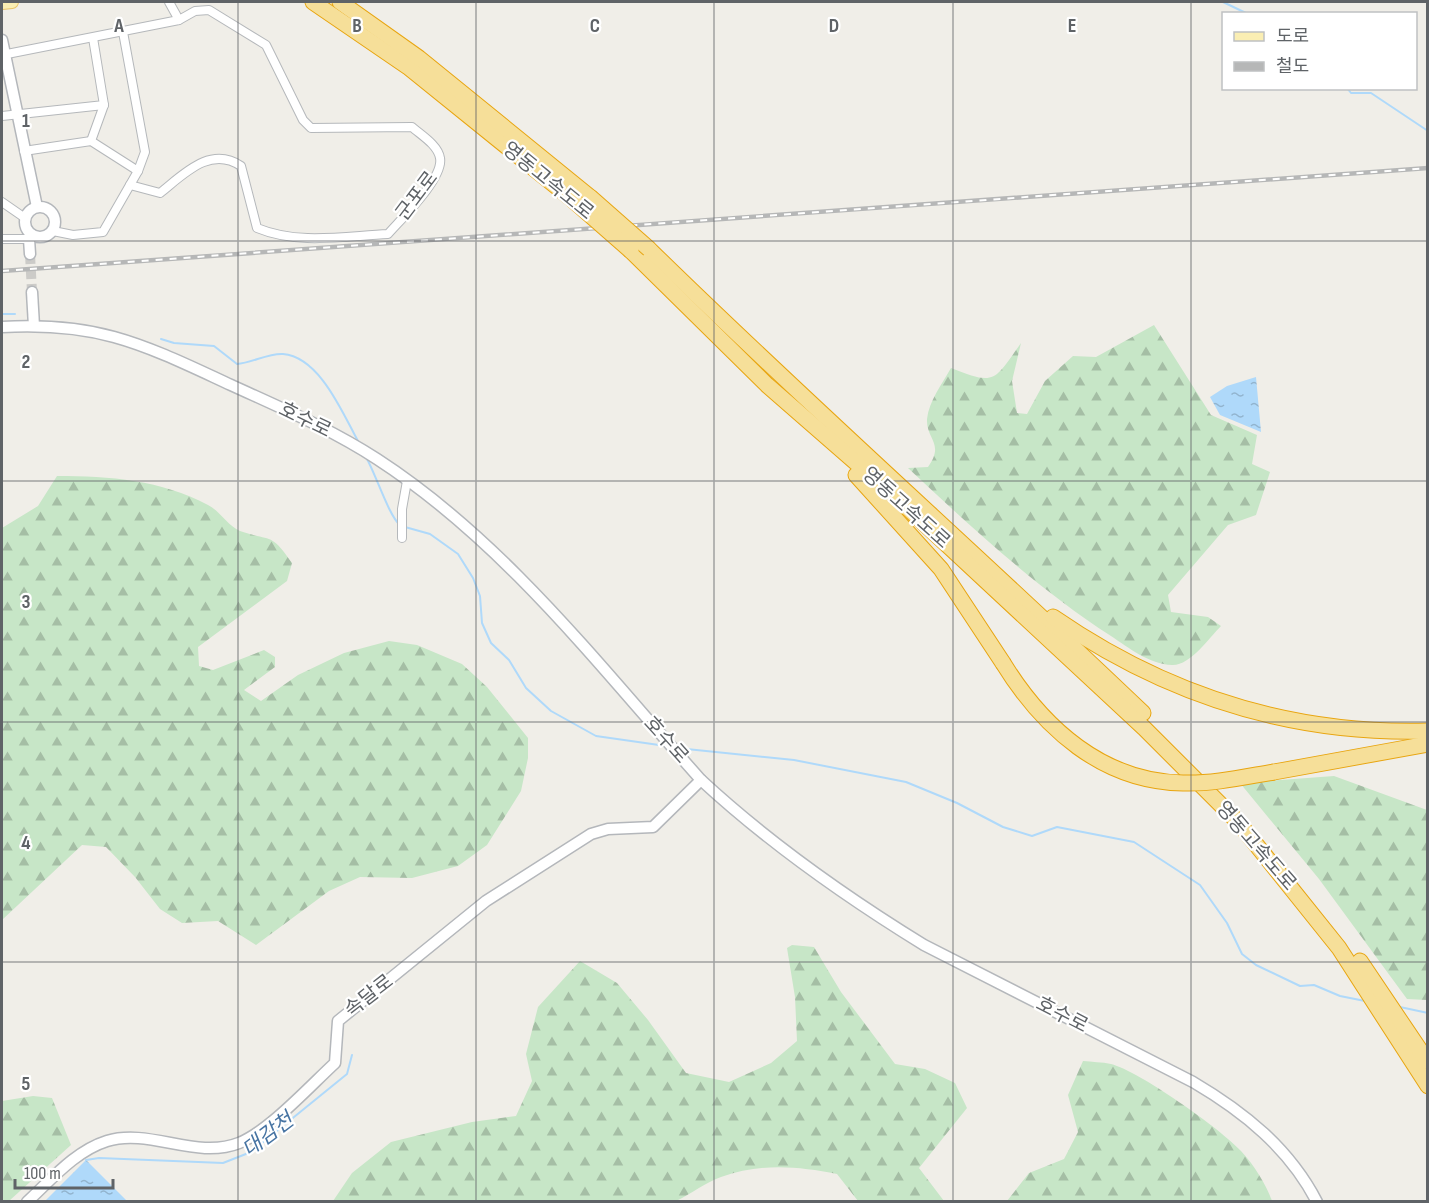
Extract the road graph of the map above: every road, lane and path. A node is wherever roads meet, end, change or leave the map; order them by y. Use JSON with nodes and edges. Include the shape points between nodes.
{"nodes":[{"id":1,"x":12,"y":2,"type":"edge"},
{"id":2,"x":169,"y":2,"type":"edge"},
{"id":3,"x":313,"y":2,"type":"edge"},
{"id":4,"x":340,"y":2,"type":"edge"},
{"id":5,"x":2,"y":3,"type":"edge"},
{"id":6,"x":179,"y":20,"type":"junction"},
{"id":7,"x":123,"y":32,"type":"junction"},
{"id":8,"x":93,"y":38,"type":"junction"},
{"id":9,"x":2,"y":40,"type":"edge"},
{"id":10,"x":3,"y":55,"type":"edge"},
{"id":11,"x":104,"y":105,"type":"junction"},
{"id":12,"x":16,"y":113,"type":"junction"},
{"id":13,"x":2,"y":116,"type":"edge"},
{"id":14,"x":91,"y":141,"type":"junction"},
{"id":15,"x":24,"y":151,"type":"junction"},
{"id":16,"x":138,"y":171,"type":"junction"},
{"id":17,"x":130,"y":185,"type":"junction"},
{"id":18,"x":2,"y":202,"type":"edge"},
{"id":19,"x":37,"y":207,"type":"junction"},
{"id":20,"x":25,"y":218,"type":"junction"},
{"id":21,"x":53,"y":231,"type":"junction"},
{"id":22,"x":30,"y":237,"type":"junction"},
{"id":23,"x":2,"y":239,"type":"edge"},
{"id":24,"x":30,"y":254,"type":"tunnel mouth"},
{"id":25,"x":32,"y":292,"type":"tunnel mouth"},
{"id":26,"x":34,"y":326,"type":"junction"},
{"id":27,"x":2,"y":327,"type":"edge"},
{"id":28,"x":767,"y":385,"type":"junction"},
{"id":29,"x":407,"y":481,"type":"junction"},
{"id":30,"x":402,"y":538,"type":"dead end"},
{"id":31,"x":1015,"y":590,"type":"junction"},
{"id":32,"x":1428,"y":731,"type":"edge"},
{"id":33,"x":1428,"y":744,"type":"edge"},
{"id":34,"x":701,"y":780,"type":"junction"},
{"id":35,"x":1358,"y":968,"type":"junction"},
{"id":36,"x":1404,"y":1035,"type":"junction"},
{"id":37,"x":1428,"y":1062,"type":"edge"},
{"id":38,"x":1428,"y":1086,"type":"edge"},
{"id":39,"x":27,"y":1202,"type":"edge"},
{"id":40,"x":1317,"y":1202,"type":"edge"}],
"edges":[{"from":1,"to":5,"type":"main road"},
{"from":2,"to":6,"type":"street"},
{"from":3,"to":28,"type":"highway","name":"영동고속도로","bridge":true,"via":[[408,68],[573,201],[631,250]]},
{"from":4,"to":31,"type":"highway","name":"영동고속도로","bridge":true,"via":[[419,58],[590,197]]},
{"from":6,"to":7,"type":"street"},
{"from":6,"to":17,"type":"street","name":"군포로","via":[[195,11],[209,10],[266,45],[310,128],[412,127],[436,149],[439,170],[388,234],[365,236],[297,239],[257,228],[241,166],[220,158],[194,166],[160,193]]},
{"from":7,"to":8,"type":"street"},
{"from":7,"to":16,"type":"street","via":[[146,152]]},
{"from":8,"to":10,"type":"street"},
{"from":8,"to":11,"type":"street"},
{"from":9,"to":10,"type":"street"},
{"from":10,"to":12,"type":"street"},
{"from":11,"to":12,"type":"street"},
{"from":11,"to":14,"type":"street"},
{"from":12,"to":13,"type":"street"},
{"from":12,"to":15,"type":"street"},
{"from":14,"to":15,"type":"street"},
{"from":14,"to":16,"type":"street"},
{"from":15,"to":19,"type":"street"},
{"from":16,"to":17,"type":"street"},
{"from":17,"to":21,"type":"street","via":[[103,232],[74,235]]},
{"from":18,"to":20,"type":"street"},
{"from":19,"to":20,"type":"street"},
{"from":19,"to":21,"type":"street","via":[[53,213]]},
{"from":20,"to":22,"type":"street"},
{"from":21,"to":22,"type":"street","via":[[46,236]]},
{"from":22,"to":23,"type":"street"},
{"from":22,"to":24,"type":"street"},
{"from":25,"to":26,"type":"street"},
{"from":26,"to":27,"type":"street","name":"호수로"},
{"from":26,"to":29,"type":"street","name":"호수로","via":[[114,337],[202,372],[344,438]]},
{"from":28,"to":33,"type":"highway","bridge":true,"via":[[917,540],[951,583],[1030,701],[1062,735],[1091,756],[1127,774],[1152,781],[1186,783],[1274,772]]},
{"from":28,"to":35,"type":"highway","name":"영동고속도로","via":[[900,501],[1188,771],[1277,868]]},
{"from":29,"to":30,"type":"street"},
{"from":29,"to":34,"type":"street","name":"호수로","via":[[441,505],[520,576]]},
{"from":31,"to":32,"type":"highway","via":[[1123,661],[1205,697],[1326,728]]},
{"from":31,"to":35,"type":"highway","name":"영동고속도로","via":[[1255,827],[1287,864]]},
{"from":34,"to":39,"type":"street","name":"속달로","via":[[653,827],[608,829],[591,834],[469,915],[338,1021],[335,1064],[252,1136],[224,1147],[204,1148],[132,1138],[108,1141],[74,1159]]},
{"from":34,"to":40,"type":"street","name":"호수로","via":[[731,807],[924,945],[1225,1101],[1262,1129],[1292,1162]]},
{"from":35,"to":36,"type":"highway","name":"영동고속도로"},
{"from":36,"to":37,"type":"highway","name":"영동고속도로"},
{"from":36,"to":38,"type":"highway","name":"영동고속도로"}]}
